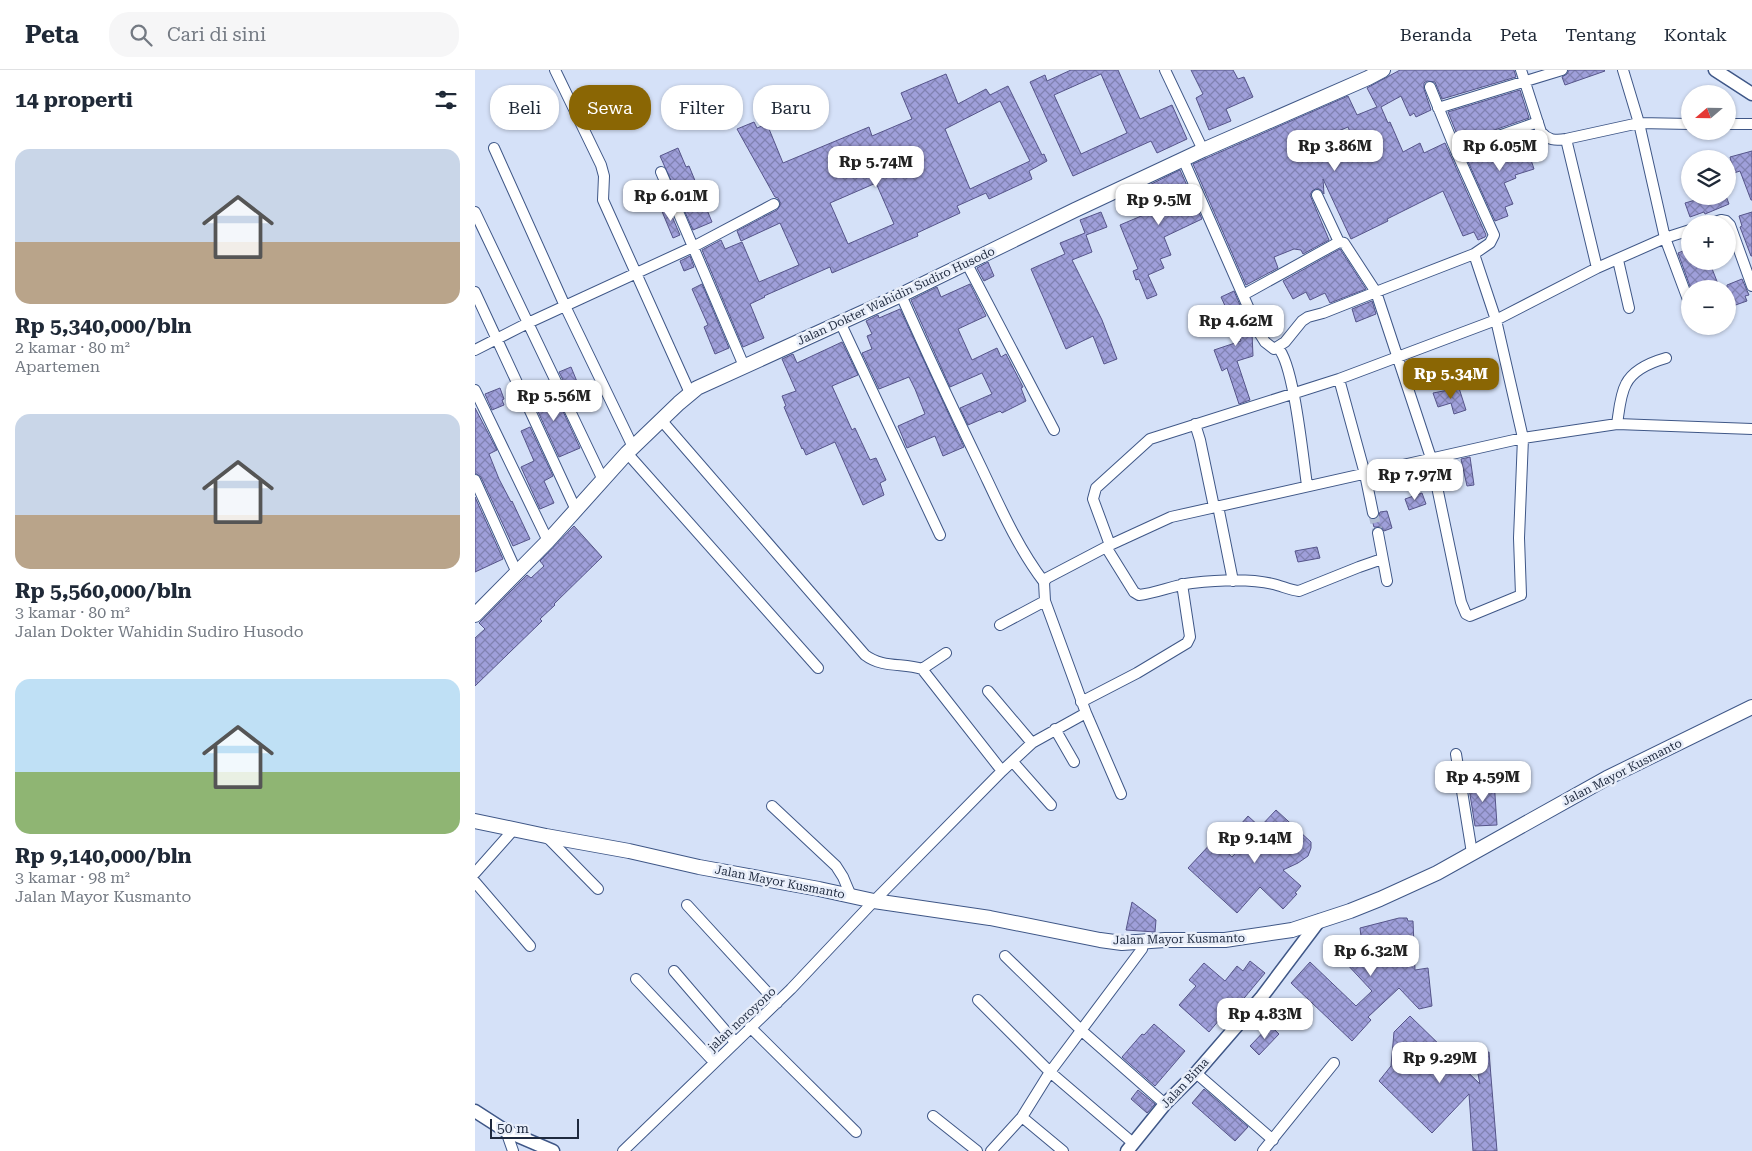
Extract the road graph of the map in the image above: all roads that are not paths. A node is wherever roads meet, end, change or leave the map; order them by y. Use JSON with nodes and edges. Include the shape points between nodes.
{"nodes":[{"id":1,"x":555,"y":70,"type":"edge"},
{"id":2,"x":1165,"y":70,"type":"edge"},
{"id":3,"x":1383,"y":70,"type":"edge"},
{"id":4,"x":1521,"y":70,"type":"edge"},
{"id":5,"x":1562,"y":70,"type":"edge"},
{"id":6,"x":1623,"y":70,"type":"edge"},
{"id":7,"x":1715,"y":70,"type":"edge"},
{"id":8,"x":1524,"y":82,"type":"junction"},
{"id":9,"x":1430,"y":87,"type":"dead end"},
{"id":10,"x":1752,"y":94,"type":"edge"},
{"id":11,"x":1438,"y":108,"type":"junction"},
{"id":12,"x":1538,"y":122,"type":"junction"},
{"id":13,"x":1639,"y":123,"type":"junction"},
{"id":14,"x":1681,"y":124,"type":"edge"},
{"id":15,"x":1736,"y":124,"type":"edge"},
{"id":16,"x":1752,"y":124,"type":"edge"},
{"id":17,"x":1565,"y":139,"type":"junction"},
{"id":18,"x":494,"y":148,"type":"dead end"},
{"id":19,"x":1203,"y":150,"type":"junction"},
{"id":20,"x":1456,"y":151,"type":"junction"},
{"id":21,"x":1183,"y":159,"type":"junction"},
{"id":22,"x":661,"y":172,"type":"dead end"},
{"id":23,"x":1317,"y":195,"type":"dead end"},
{"id":24,"x":774,"y":204,"type":"dead end"},
{"id":25,"x":475,"y":212,"type":"edge"},
{"id":26,"x":1681,"y":233,"type":"edge"},
{"id":27,"x":1665,"y":238,"type":"junction"},
{"id":28,"x":1339,"y":242,"type":"junction"},
{"id":29,"x":1736,"y":242,"type":"edge"},
{"id":30,"x":693,"y":247,"type":"junction"},
{"id":31,"x":1473,"y":254,"type":"junction"},
{"id":32,"x":1617,"y":260,"type":"junction"},
{"id":33,"x":967,"y":264,"type":"junction"},
{"id":34,"x":1597,"y":268,"type":"junction"},
{"id":35,"x":637,"y":273,"type":"junction"},
{"id":36,"x":1681,"y":281,"type":"edge"},
{"id":37,"x":1752,"y":286,"type":"edge"},
{"id":38,"x":475,"y":292,"type":"edge"},
{"id":39,"x":1376,"y":292,"type":"junction"},
{"id":40,"x":1243,"y":295,"type":"junction"},
{"id":41,"x":901,"y":296,"type":"junction"},
{"id":42,"x":565,"y":306,"type":"junction"},
{"id":43,"x":1629,"y":308,"type":"dead end"},
{"id":44,"x":1496,"y":320,"type":"junction"},
{"id":45,"x":840,"y":322,"type":"junction"},
{"id":46,"x":528,"y":323,"type":"junction"},
{"id":47,"x":498,"y":339,"type":"junction"},
{"id":48,"x":1274,"y":349,"type":"junction"},
{"id":49,"x":475,"y":350,"type":"edge"},
{"id":50,"x":1399,"y":356,"type":"junction"},
{"id":51,"x":1666,"y":358,"type":"dead end"},
{"id":52,"x":744,"y":366,"type":"junction"},
{"id":53,"x":1339,"y":380,"type":"junction"},
{"id":54,"x":475,"y":390,"type":"edge"},
{"id":55,"x":690,"y":393,"type":"junction"},
{"id":56,"x":1294,"y":395,"type":"junction"},
{"id":57,"x":662,"y":421,"type":"junction"},
{"id":58,"x":1195,"y":424,"type":"junction"},
{"id":59,"x":1620,"y":424,"type":"junction"},
{"id":60,"x":1752,"y":429,"type":"edge"},
{"id":61,"x":1054,"y":430,"type":"dead end"},
{"id":62,"x":1523,"y":438,"type":"junction"},
{"id":63,"x":630,"y":450,"type":"junction"},
{"id":64,"x":1431,"y":458,"type":"junction"},
{"id":65,"x":1365,"y":474,"type":"junction"},
{"id":66,"x":475,"y":480,"type":"edge"},
{"id":67,"x":603,"y":480,"type":"junction"},
{"id":68,"x":1307,"y":485,"type":"junction"},
{"id":69,"x":1216,"y":507,"type":"junction"},
{"id":70,"x":575,"y":510,"type":"junction"},
{"id":71,"x":1373,"y":513,"type":"tunnel mouth"},
{"id":72,"x":1378,"y":533,"type":"tunnel mouth"},
{"id":73,"x":940,"y":535,"type":"dead end"},
{"id":74,"x":549,"y":541,"type":"junction"},
{"id":75,"x":1108,"y":546,"type":"junction"},
{"id":76,"x":1382,"y":559,"type":"junction"},
{"id":77,"x":517,"y":573,"type":"junction"},
{"id":78,"x":1233,"y":581,"type":"junction"},
{"id":79,"x":1387,"y":581,"type":"dead end"},
{"id":80,"x":1044,"y":582,"type":"junction"},
{"id":81,"x":1182,"y":584,"type":"junction"},
{"id":82,"x":1045,"y":601,"type":"junction"},
{"id":83,"x":475,"y":615,"type":"edge"},
{"id":84,"x":1000,"y":625,"type":"dead end"},
{"id":85,"x":946,"y":653,"type":"dead end"},
{"id":86,"x":818,"y":668,"type":"dead end"},
{"id":87,"x":922,"y":670,"type":"junction"},
{"id":88,"x":988,"y":691,"type":"dead end"},
{"id":89,"x":1081,"y":702,"type":"junction"},
{"id":90,"x":1752,"y":707,"type":"edge"},
{"id":91,"x":1086,"y":713,"type":"junction"},
{"id":92,"x":1055,"y":729,"type":"junction"},
{"id":93,"x":1032,"y":744,"type":"junction"},
{"id":94,"x":1456,"y":754,"type":"dead end"},
{"id":95,"x":1013,"y":762,"type":"junction"},
{"id":96,"x":1074,"y":762,"type":"dead end"},
{"id":97,"x":1002,"y":771,"type":"junction"},
{"id":98,"x":1121,"y":794,"type":"dead end"},
{"id":99,"x":1051,"y":805,"type":"dead end"},
{"id":100,"x":772,"y":806,"type":"dead end"},
{"id":101,"x":475,"y":821,"type":"edge"},
{"id":102,"x":515,"y":828,"type":"junction"},
{"id":103,"x":546,"y":836,"type":"junction"},
{"id":104,"x":1472,"y":853,"type":"junction"},
{"id":105,"x":475,"y":873,"type":"edge"},
{"id":106,"x":475,"y":882,"type":"edge"},
{"id":107,"x":598,"y":889,"type":"dead end"},
{"id":108,"x":851,"y":896,"type":"junction"},
{"id":109,"x":875,"y":901,"type":"junction"},
{"id":110,"x":687,"y":905,"type":"dead end"},
{"id":111,"x":1319,"y":921,"type":"junction"},
{"id":112,"x":1144,"y":941,"type":"junction"},
{"id":113,"x":530,"y":946,"type":"dead end"},
{"id":114,"x":1005,"y":956,"type":"dead end"},
{"id":115,"x":674,"y":971,"type":"dead end"},
{"id":116,"x":636,"y":979,"type":"dead end"},
{"id":117,"x":978,"y":1000,"type":"dead end"},
{"id":118,"x":777,"y":1003,"type":"junction"},
{"id":119,"x":750,"y":1027,"type":"junction"},
{"id":120,"x":1082,"y":1031,"type":"junction"},
{"id":121,"x":735,"y":1042,"type":"junction"},
{"id":122,"x":714,"y":1062,"type":"junction"},
{"id":123,"x":1334,"y":1063,"type":"dead end"},
{"id":124,"x":1050,"y":1072,"type":"junction"},
{"id":125,"x":1196,"y":1072,"type":"junction"},
{"id":126,"x":1165,"y":1104,"type":"junction"},
{"id":127,"x":475,"y":1111,"type":"edge"},
{"id":128,"x":933,"y":1116,"type":"dead end"},
{"id":129,"x":1022,"y":1117,"type":"junction"},
{"id":130,"x":506,"y":1131,"type":"junction"},
{"id":131,"x":857,"y":1132,"type":"dead end"},
{"id":132,"x":1273,"y":1140,"type":"junction"},
{"id":133,"x":1130,"y":1147,"type":"edge"},
{"id":134,"x":625,"y":1150,"type":"edge"},
{"id":135,"x":513,"y":1151,"type":"edge"},
{"id":136,"x":553,"y":1151,"type":"edge"},
{"id":137,"x":977,"y":1151,"type":"edge"},
{"id":138,"x":991,"y":1151,"type":"edge"},
{"id":139,"x":1063,"y":1151,"type":"edge"},
{"id":140,"x":1263,"y":1151,"type":"edge"}],
"edges":[{"from":1,"to":35,"type":"street","via":[[597,157],[604,176],[603,196]]},
{"from":2,"to":19,"type":"street"},
{"from":3,"to":19,"type":"main road","name":"Jalan Dokter Wahidin Sudiro Husodo"},
{"from":4,"to":8,"type":"street"},
{"from":5,"to":8,"type":"street"},
{"from":6,"to":13,"type":"street"},
{"from":7,"to":10,"type":"street"},
{"from":8,"to":11,"type":"street"},
{"from":8,"to":12,"type":"street"},
{"from":9,"to":11,"type":"street"},
{"from":11,"to":20,"type":"street"},
{"from":12,"to":17,"type":"street","via":[[1545,137]]},
{"from":12,"to":20,"type":"street"},
{"from":13,"to":14,"type":"street"},
{"from":13,"to":17,"type":"street"},
{"from":13,"to":27,"type":"street"},
{"from":15,"to":16,"type":"street"},
{"from":17,"to":34,"type":"street"},
{"from":18,"to":42,"type":"street"},
{"from":19,"to":21,"type":"main road","name":"Jalan Dokter Wahidin Sudiro Husodo"},
{"from":20,"to":31,"type":"street","via":[[1493,235],[1490,243]]},
{"from":21,"to":33,"type":"main road","name":"Jalan Dokter Wahidin Sudiro Husodo"},
{"from":21,"to":40,"type":"street"},
{"from":22,"to":30,"type":"street"},
{"from":23,"to":28,"type":"street"},
{"from":24,"to":30,"type":"street"},
{"from":25,"to":46,"type":"street"},
{"from":26,"to":27,"type":"street"},
{"from":27,"to":32,"type":"street"},
{"from":27,"to":36,"type":"street"},
{"from":28,"to":39,"type":"street","via":[[1344,243]]},
{"from":28,"to":40,"type":"street"},
{"from":29,"to":37,"type":"street"},
{"from":30,"to":35,"type":"street"},
{"from":30,"to":52,"type":"street"},
{"from":31,"to":39,"type":"street"},
{"from":31,"to":44,"type":"street"},
{"from":32,"to":34,"type":"street"},
{"from":32,"to":43,"type":"street"},
{"from":33,"to":41,"type":"main road","name":"Jalan Dokter Wahidin Sudiro Husodo"},
{"from":33,"to":61,"type":"street"},
{"from":34,"to":44,"type":"street"},
{"from":35,"to":42,"type":"street"},
{"from":35,"to":55,"type":"street"},
{"from":38,"to":47,"type":"street"},
{"from":39,"to":48,"type":"street","via":[[1308,317]]},
{"from":39,"to":50,"type":"street"},
{"from":40,"to":48,"type":"street","via":[[1265,342]]},
{"from":41,"to":45,"type":"main road","name":"Jalan Dokter Wahidin Sudiro Husodo"},
{"from":41,"to":80,"type":"street","via":[[1002,510]]},
{"from":42,"to":46,"type":"street"},
{"from":42,"to":63,"type":"street"},
{"from":44,"to":50,"type":"street"},
{"from":44,"to":62,"type":"street"},
{"from":45,"to":52,"type":"main road","name":"Jalan Dokter Wahidin Sudiro Husodo"},
{"from":45,"to":73,"type":"street"},
{"from":46,"to":47,"type":"street"},
{"from":46,"to":67,"type":"street"},
{"from":47,"to":49,"type":"street"},
{"from":47,"to":70,"type":"street"},
{"from":48,"to":56,"type":"street","via":[[1278,348],[1284,356]]},
{"from":50,"to":53,"type":"street"},
{"from":50,"to":64,"type":"street"},
{"from":51,"to":59,"type":"street","via":[[1645,366],[1625,385]]},
{"from":52,"to":55,"type":"main road","name":"Jalan Dokter Wahidin Sudiro Husodo"},
{"from":53,"to":56,"type":"street"},
{"from":53,"to":65,"type":"street"},
{"from":54,"to":74,"type":"street"},
{"from":55,"to":57,"type":"main road","name":"Jalan Dokter Wahidin Sudiro Husodo"},
{"from":56,"to":58,"type":"street"},
{"from":56,"to":68,"type":"street"},
{"from":57,"to":63,"type":"main road","name":"Jalan Dokter Wahidin Sudiro Husodo"},
{"from":57,"to":87,"type":"street","via":[[865,655],[872,660]]},
{"from":58,"to":69,"type":"street"},
{"from":58,"to":75,"type":"street","via":[[1150,439],[1096,488],[1093,499]]},
{"from":59,"to":60,"type":"street"},
{"from":59,"to":62,"type":"street"},
{"from":62,"to":64,"type":"street"},
{"from":62,"to":64,"type":"street","via":[[1519,538],[1521,595],[1470,616],[1461,602]]},
{"from":63,"to":67,"type":"main road","name":"Jalan Dokter Wahidin Sudiro Husodo"},
{"from":63,"to":86,"type":"street"},
{"from":64,"to":65,"type":"street"},
{"from":65,"to":68,"type":"street"},
{"from":65,"to":71,"type":"street"},
{"from":66,"to":77,"type":"street"},
{"from":67,"to":70,"type":"main road","name":"Jalan Dokter Wahidin Sudiro Husodo"},
{"from":68,"to":69,"type":"street"},
{"from":69,"to":75,"type":"street","via":[[1167,518]]},
{"from":69,"to":78,"type":"street"},
{"from":70,"to":74,"type":"main road","name":"Jalan Dokter Wahidin Sudiro Husodo"},
{"from":72,"to":76,"type":"street"},
{"from":74,"to":77,"type":"main road","name":"Jalan Dokter Wahidin Sudiro Husodo"},
{"from":75,"to":80,"type":"street"},
{"from":75,"to":81,"type":"street","via":[[1134,592],[1139,595]]},
{"from":76,"to":78,"type":"street","via":[[1299,591],[1273,584]]},
{"from":76,"to":79,"type":"street"},
{"from":77,"to":83,"type":"main road","name":"Jalan Dokter Wahidin Sudiro Husodo"},
{"from":78,"to":81,"type":"street"},
{"from":80,"to":82,"type":"street"},
{"from":81,"to":89,"type":"street","via":[[1190,637],[1187,643]]},
{"from":82,"to":84,"type":"street"},
{"from":82,"to":89,"type":"street"},
{"from":85,"to":87,"type":"street"},
{"from":87,"to":97,"type":"street"},
{"from":88,"to":93,"type":"street"},
{"from":89,"to":91,"type":"street"},
{"from":90,"to":104,"type":"main road","name":"Jalan Mayor Kusmanto","via":[[1607,778]]},
{"from":91,"to":92,"type":"street","name":"jalan noroyono"},
{"from":91,"to":98,"type":"street"},
{"from":92,"to":93,"type":"street","name":"jalan noroyono"},
{"from":92,"to":96,"type":"street"},
{"from":93,"to":95,"type":"street","name":"jalan noroyono"},
{"from":94,"to":104,"type":"street"},
{"from":95,"to":97,"type":"street","name":"jalan noroyono"},
{"from":95,"to":99,"type":"street"},
{"from":97,"to":109,"type":"street","name":"jalan noroyono"},
{"from":100,"to":108,"type":"street","via":[[835,866]]},
{"from":101,"to":102,"type":"main road","name":"Jalan Mayor Kusmanto"},
{"from":102,"to":103,"type":"main road","name":"Jalan Mayor Kusmanto"},
{"from":102,"to":105,"type":"street"},
{"from":103,"to":107,"type":"street"},
{"from":103,"to":108,"type":"main road","name":"Jalan Mayor Kusmanto"},
{"from":104,"to":111,"type":"main road","name":"Jalan Mayor Kusmanto","via":[[1387,896]]},
{"from":106,"to":113,"type":"street"},
{"from":108,"to":109,"type":"main road","name":"Jalan Mayor Kusmanto"},
{"from":109,"to":112,"type":"main road","name":"Jalan Mayor Kusmanto","via":[[989,918],[1100,940]]},
{"from":109,"to":118,"type":"street","name":"jalan noroyono"},
{"from":110,"to":118,"type":"street"},
{"from":111,"to":112,"type":"main road","name":"Jalan Mayor Kusmanto","via":[[1292,930],[1244,938]]},
{"from":111,"to":125,"type":"street","name":"Jalan Bima","via":[[1261,998]]},
{"from":112,"to":120,"type":"street","via":[[1142,949]]},
{"from":114,"to":120,"type":"street"},
{"from":115,"to":121,"type":"street"},
{"from":116,"to":122,"type":"street"},
{"from":117,"to":124,"type":"street"},
{"from":118,"to":119,"type":"street","name":"jalan noroyono"},
{"from":119,"to":121,"type":"street","name":"jalan noroyono"},
{"from":119,"to":131,"type":"street"},
{"from":120,"to":124,"type":"street"},
{"from":120,"to":126,"type":"street"},
{"from":121,"to":122,"type":"street","name":"jalan noroyono"},
{"from":122,"to":134,"type":"street","name":"jalan noroyono"},
{"from":123,"to":132,"type":"street"},
{"from":124,"to":129,"type":"street"},
{"from":124,"to":133,"type":"street"},
{"from":125,"to":126,"type":"street","name":"Jalan Bima"},
{"from":125,"to":132,"type":"street"},
{"from":126,"to":133,"type":"street","name":"Jalan Bima"},
{"from":127,"to":130,"type":"street"},
{"from":128,"to":137,"type":"street"},
{"from":129,"to":138,"type":"street"},
{"from":129,"to":139,"type":"street"},
{"from":130,"to":135,"type":"street"},
{"from":130,"to":136,"type":"street"},
{"from":132,"to":140,"type":"street"}]}
